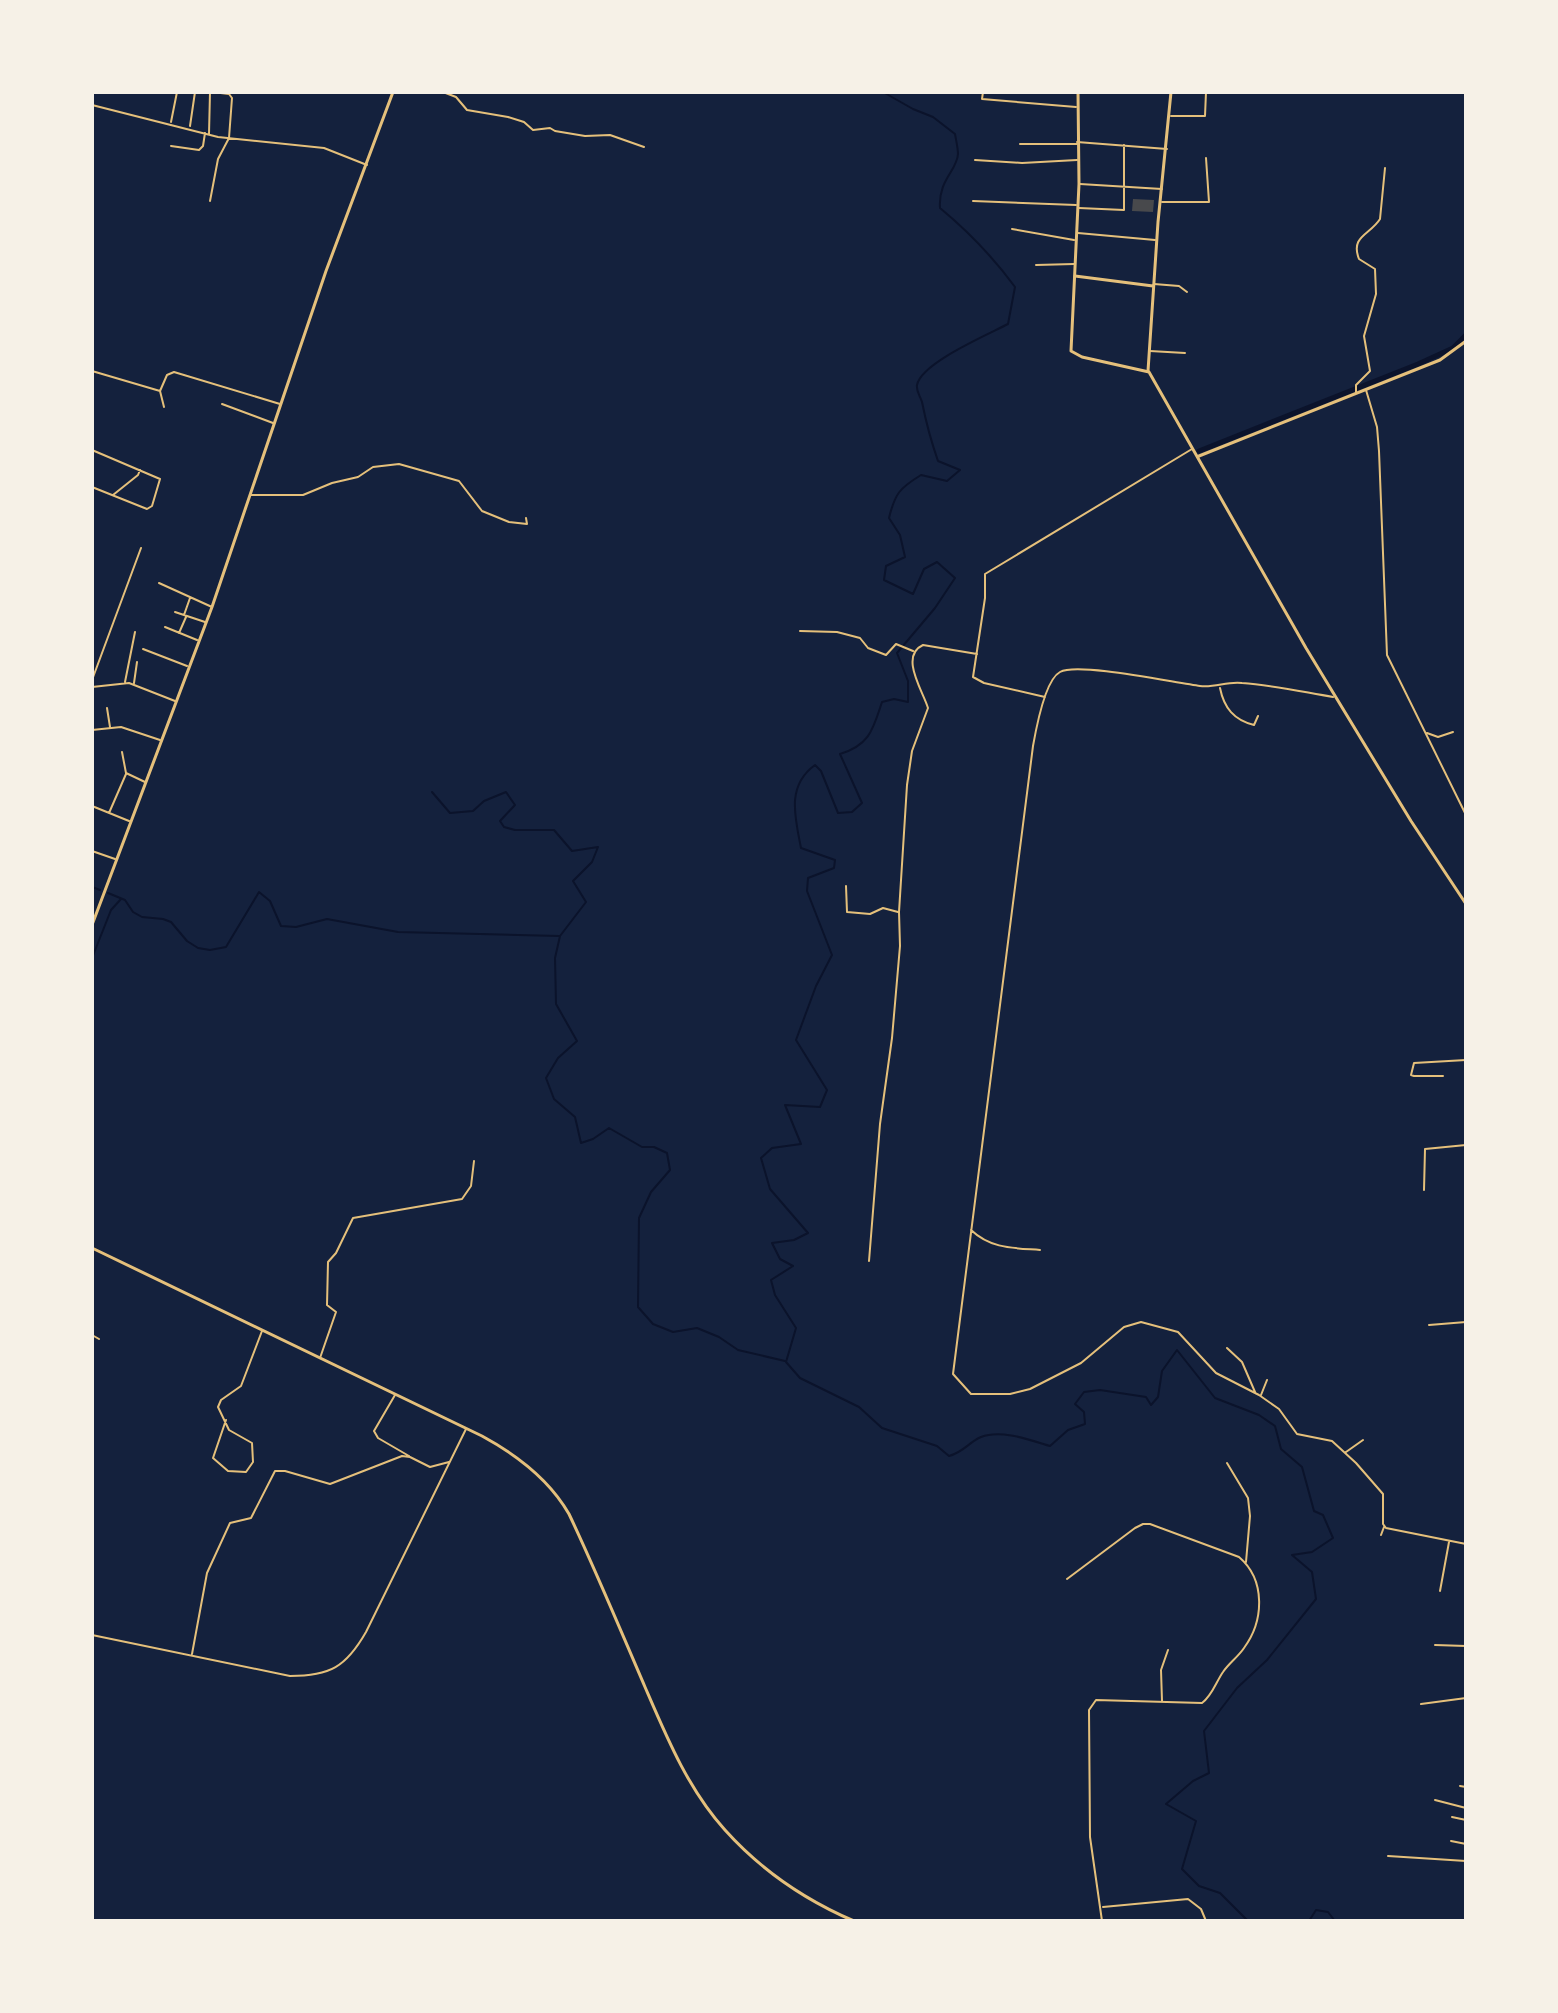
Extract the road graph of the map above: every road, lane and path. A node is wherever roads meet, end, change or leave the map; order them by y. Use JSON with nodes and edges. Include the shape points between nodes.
{"nodes":[{"id":1,"x":177,"y":92,"type":"edge"},
{"id":2,"x":195,"y":92,"type":"edge"},
{"id":3,"x":211,"y":92,"type":"edge"},
{"id":4,"x":393,"y":92,"type":"edge"},
{"id":5,"x":443,"y":92,"type":"edge"},
{"id":6,"x":983,"y":92,"type":"edge"},
{"id":7,"x":1078,"y":92,"type":"edge"},
{"id":8,"x":1171,"y":92,"type":"edge"},
{"id":9,"x":1206,"y":92,"type":"edge"},
{"id":10,"x":92,"y":105,"type":"edge"},
{"id":11,"x":1077,"y":108,"type":"junction"},
{"id":12,"x":1171,"y":116,"type":"junction"},
{"id":13,"x":171,"y":124,"type":"junction"},
{"id":14,"x":190,"y":128,"type":"junction"},
{"id":15,"x":207,"y":134,"type":"junction"},
{"id":16,"x":229,"y":138,"type":"junction"},
{"id":17,"x":1077,"y":143,"type":"junction"},
{"id":18,"x":1020,"y":144,"type":"dead end"},
{"id":19,"x":1124,"y":145,"type":"junction"},
{"id":20,"x":171,"y":146,"type":"dead end"},
{"id":21,"x":644,"y":147,"type":"dead end"},
{"id":22,"x":1167,"y":149,"type":"junction"},
{"id":23,"x":1206,"y":158,"type":"dead end"},
{"id":24,"x":975,"y":160,"type":"dead end"},
{"id":25,"x":1078,"y":160,"type":"junction"},
{"id":26,"x":367,"y":165,"type":"junction"},
{"id":27,"x":1385,"y":168,"type":"dead end"},
{"id":28,"x":1079,"y":184,"type":"junction"},
{"id":29,"x":1124,"y":186,"type":"junction"},
{"id":30,"x":1162,"y":189,"type":"junction"},
{"id":31,"x":210,"y":201,"type":"dead end"},
{"id":32,"x":973,"y":201,"type":"dead end"},
{"id":33,"x":1160,"y":202,"type":"junction"},
{"id":34,"x":1078,"y":207,"type":"junction"},
{"id":35,"x":1012,"y":229,"type":"dead end"},
{"id":36,"x":1077,"y":233,"type":"junction"},
{"id":37,"x":1077,"y":240,"type":"junction"},
{"id":38,"x":1157,"y":240,"type":"junction"},
{"id":39,"x":1075,"y":264,"type":"junction"},
{"id":40,"x":1036,"y":265,"type":"dead end"},
{"id":41,"x":1075,"y":276,"type":"junction"},
{"id":42,"x":1154,"y":285,"type":"junction"},
{"id":43,"x":1187,"y":292,"type":"dead end"},
{"id":44,"x":1466,"y":341,"type":"edge"},
{"id":45,"x":1149,"y":351,"type":"junction"},
{"id":46,"x":1185,"y":353,"type":"dead end"},
{"id":47,"x":92,"y":371,"type":"edge"},
{"id":48,"x":1148,"y":371,"type":"junction"},
{"id":49,"x":1366,"y":389,"type":"junction"},
{"id":50,"x":160,"y":391,"type":"junction"},
{"id":51,"x":1356,"y":393,"type":"junction"},
{"id":52,"x":222,"y":404,"type":"dead end"},
{"id":53,"x":280,"y":404,"type":"junction"},
{"id":54,"x":164,"y":407,"type":"dead end"},
{"id":55,"x":274,"y":423,"type":"junction"},
{"id":56,"x":1194,"y":448,"type":"junction"},
{"id":57,"x":92,"y":450,"type":"edge"},
{"id":58,"x":1199,"y":456,"type":"junction"},
{"id":59,"x":140,"y":469,"type":"junction"},
{"id":60,"x":92,"y":487,"type":"edge"},
{"id":61,"x":113,"y":495,"type":"junction"},
{"id":62,"x":249,"y":495,"type":"junction"},
{"id":63,"x":526,"y":518,"type":"dead end"},
{"id":64,"x":141,"y":548,"type":"dead end"},
{"id":65,"x":159,"y":583,"type":"dead end"},
{"id":66,"x":191,"y":597,"type":"junction"},
{"id":67,"x":212,"y":607,"type":"junction"},
{"id":68,"x":175,"y":612,"type":"dead end"},
{"id":69,"x":185,"y":616,"type":"junction"},
{"id":70,"x":206,"y":623,"type":"junction"},
{"id":71,"x":165,"y":627,"type":"dead end"},
{"id":72,"x":800,"y":631,"type":"dead end"},
{"id":73,"x":135,"y":632,"type":"dead end"},
{"id":74,"x":179,"y":633,"type":"junction"},
{"id":75,"x":199,"y":641,"type":"junction"},
{"id":76,"x":143,"y":649,"type":"dead end"},
{"id":77,"x":914,"y":651,"type":"junction"},
{"id":78,"x":977,"y":654,"type":"junction"},
{"id":79,"x":137,"y":662,"type":"dead end"},
{"id":80,"x":189,"y":667,"type":"junction"},
{"id":81,"x":92,"y":680,"type":"edge"},
{"id":82,"x":125,"y":683,"type":"junction"},
{"id":83,"x":134,"y":683,"type":"junction"},
{"id":84,"x":92,"y":687,"type":"edge"},
{"id":85,"x":1219,"y":687,"type":"junction"},
{"id":86,"x":1046,"y":697,"type":"junction"},
{"id":87,"x":1336,"y":698,"type":"junction"},
{"id":88,"x":175,"y":701,"type":"junction"},
{"id":89,"x":107,"y":708,"type":"dead end"},
{"id":90,"x":1258,"y":716,"type":"dead end"},
{"id":91,"x":110,"y":728,"type":"junction"},
{"id":92,"x":92,"y":730,"type":"edge"},
{"id":93,"x":1453,"y":732,"type":"dead end"},
{"id":94,"x":1426,"y":733,"type":"junction"},
{"id":95,"x":161,"y":740,"type":"junction"},
{"id":96,"x":122,"y":752,"type":"dead end"},
{"id":97,"x":126,"y":773,"type":"junction"},
{"id":98,"x":146,"y":782,"type":"junction"},
{"id":99,"x":92,"y":806,"type":"edge"},
{"id":100,"x":109,"y":813,"type":"junction"},
{"id":101,"x":1466,"y":815,"type":"edge"},
{"id":102,"x":130,"y":821,"type":"junction"},
{"id":103,"x":92,"y":851,"type":"edge"},
{"id":104,"x":116,"y":859,"type":"junction"},
{"id":105,"x":846,"y":886,"type":"dead end"},
{"id":106,"x":1466,"y":904,"type":"edge"},
{"id":107,"x":899,"y":912,"type":"junction"},
{"id":108,"x":92,"y":925,"type":"edge"},
{"id":109,"x":1466,"y":1060,"type":"edge"},
{"id":110,"x":1443,"y":1076,"type":"dead end"},
{"id":111,"x":1466,"y":1145,"type":"edge"},
{"id":112,"x":474,"y":1161,"type":"dead end"},
{"id":113,"x":1424,"y":1190,"type":"dead end"},
{"id":114,"x":970,"y":1229,"type":"junction"},
{"id":115,"x":92,"y":1248,"type":"edge"},
{"id":116,"x":1040,"y":1250,"type":"dead end"},
{"id":117,"x":869,"y":1261,"type":"dead end"},
{"id":118,"x":1466,"y":1322,"type":"edge"},
{"id":119,"x":1429,"y":1325,"type":"dead end"},
{"id":120,"x":262,"y":1330,"type":"junction"},
{"id":121,"x":92,"y":1335,"type":"edge"},
{"id":122,"x":99,"y":1339,"type":"dead end"},
{"id":123,"x":1227,"y":1348,"type":"dead end"},
{"id":124,"x":320,"y":1358,"type":"junction"},
{"id":125,"x":1267,"y":1380,"type":"dead end"},
{"id":126,"x":1255,"y":1393,"type":"junction"},
{"id":127,"x":395,"y":1394,"type":"junction"},
{"id":128,"x":1261,"y":1396,"type":"junction"},
{"id":129,"x":226,"y":1420,"type":"junction"},
{"id":130,"x":467,"y":1428,"type":"junction"},
{"id":131,"x":1363,"y":1440,"type":"dead end"},
{"id":132,"x":1345,"y":1452,"type":"junction"},
{"id":133,"x":410,"y":1457,"type":"junction"},
{"id":134,"x":450,"y":1462,"type":"junction"},
{"id":135,"x":1227,"y":1463,"type":"dead end"},
{"id":136,"x":1384,"y":1526,"type":"junction"},
{"id":137,"x":1381,"y":1535,"type":"dead end"},
{"id":138,"x":1449,"y":1541,"type":"junction"},
{"id":139,"x":1466,"y":1544,"type":"edge"},
{"id":140,"x":1245,"y":1563,"type":"junction"},
{"id":141,"x":1067,"y":1579,"type":"dead end"},
{"id":142,"x":1440,"y":1591,"type":"dead end"},
{"id":143,"x":92,"y":1635,"type":"edge"},
{"id":144,"x":1435,"y":1645,"type":"dead end"},
{"id":145,"x":1466,"y":1646,"type":"edge"},
{"id":146,"x":1168,"y":1650,"type":"dead end"},
{"id":147,"x":192,"y":1655,"type":"junction"},
{"id":148,"x":1466,"y":1698,"type":"edge"},
{"id":149,"x":1163,"y":1702,"type":"junction"},
{"id":150,"x":1421,"y":1704,"type":"dead end"},
{"id":151,"x":1460,"y":1786,"type":"dead end"},
{"id":152,"x":1466,"y":1787,"type":"edge"},
{"id":153,"x":1435,"y":1800,"type":"dead end"},
{"id":154,"x":1466,"y":1808,"type":"edge"},
{"id":155,"x":1452,"y":1817,"type":"dead end"},
{"id":156,"x":1466,"y":1820,"type":"edge"},
{"id":157,"x":1451,"y":1841,"type":"dead end"},
{"id":158,"x":1466,"y":1844,"type":"edge"},
{"id":159,"x":1388,"y":1856,"type":"dead end"},
{"id":160,"x":1466,"y":1861,"type":"edge"},
{"id":161,"x":1101,"y":1907,"type":"junction"},
{"id":162,"x":854,"y":1921,"type":"edge"},
{"id":163,"x":1102,"y":1921,"type":"edge"},
{"id":164,"x":1206,"y":1921,"type":"edge"}],
"edges":[{"from":1,"to":13,"type":"street"},
{"from":2,"to":14,"type":"street"},
{"from":3,"to":15,"type":"street"},
{"from":3,"to":16,"type":"street","via":[[232,96]]},
{"from":4,"to":26,"type":"main road"},
{"from":5,"to":21,"type":"street","via":[[467,110],[508,117],[533,130],[610,135]]},
{"from":6,"to":11,"type":"street","via":[[982,99]]},
{"from":7,"to":11,"type":"main road"},
{"from":8,"to":12,"type":"main road"},
{"from":9,"to":12,"type":"street","via":[[1205,116]]},
{"from":10,"to":13,"type":"street"},
{"from":11,"to":17,"type":"main road"},
{"from":12,"to":22,"type":"main road"},
{"from":13,"to":14,"type":"street"},
{"from":14,"to":15,"type":"street"},
{"from":15,"to":16,"type":"street"},
{"from":15,"to":20,"type":"street","via":[[199,150]]},
{"from":16,"to":26,"type":"street","via":[[324,148]]},
{"from":16,"to":31,"type":"street","via":[[218,159]]},
{"from":17,"to":18,"type":"street"},
{"from":17,"to":19,"type":"street"},
{"from":17,"to":25,"type":"main road"},
{"from":19,"to":22,"type":"street"},
{"from":19,"to":29,"type":"street"},
{"from":22,"to":30,"type":"main road"},
{"from":23,"to":33,"type":"street","via":[[1209,202]]},
{"from":24,"to":25,"type":"street"},
{"from":25,"to":28,"type":"main road"},
{"from":26,"to":53,"type":"main road"},
{"from":27,"to":51,"type":"street","via":[[1380,219],[1361,235],[1356,247],[1359,259],[1375,269],[1377,283],[1364,336],[1370,371],[1356,385]]},
{"from":28,"to":29,"type":"street"},
{"from":28,"to":34,"type":"main road"},
{"from":29,"to":30,"type":"street"},
{"from":29,"to":34,"type":"street","via":[[1124,210]]},
{"from":30,"to":33,"type":"main road"},
{"from":32,"to":34,"type":"street"},
{"from":33,"to":38,"type":"main road"},
{"from":34,"to":36,"type":"main road"},
{"from":35,"to":37,"type":"street"},
{"from":36,"to":37,"type":"main road"},
{"from":36,"to":38,"type":"street"},
{"from":37,"to":39,"type":"main road"},
{"from":38,"to":42,"type":"main road"},
{"from":39,"to":40,"type":"street"},
{"from":39,"to":41,"type":"main road"},
{"from":41,"to":42,"type":"main road"},
{"from":41,"to":48,"type":"main road","via":[[1071,351]]},
{"from":42,"to":43,"type":"street","via":[[1179,286]]},
{"from":42,"to":45,"type":"main road"},
{"from":44,"to":49,"type":"main road","via":[[1440,360]]},
{"from":45,"to":46,"type":"street"},
{"from":45,"to":48,"type":"main road"},
{"from":47,"to":50,"type":"street"},
{"from":48,"to":56,"type":"main road"},
{"from":49,"to":51,"type":"main road"},
{"from":49,"to":94,"type":"street","via":[[1378,436],[1386,648]]},
{"from":50,"to":53,"type":"street","via":[[174,372]]},
{"from":50,"to":54,"type":"street"},
{"from":51,"to":58,"type":"main road"},
{"from":52,"to":55,"type":"street"},
{"from":53,"to":55,"type":"main road"},
{"from":55,"to":62,"type":"main road"},
{"from":56,"to":58,"type":"main road"},
{"from":56,"to":78,"type":"street","via":[[987,573]]},
{"from":57,"to":59,"type":"street"},
{"from":58,"to":87,"type":"main road"},
{"from":59,"to":61,"type":"street"},
{"from":59,"to":61,"type":"street","via":[[160,479],[152,506],[147,509]]},
{"from":60,"to":61,"type":"street"},
{"from":62,"to":63,"type":"street","via":[[303,495],[373,467],[399,464],[459,481],[482,511],[509,522],[527,524]]},
{"from":62,"to":67,"type":"main road"},
{"from":64,"to":81,"type":"street"},
{"from":65,"to":66,"type":"street"},
{"from":66,"to":67,"type":"street"},
{"from":66,"to":69,"type":"street"},
{"from":67,"to":70,"type":"main road"},
{"from":68,"to":69,"type":"street"},
{"from":69,"to":70,"type":"street"},
{"from":69,"to":74,"type":"street"},
{"from":70,"to":75,"type":"main road"},
{"from":71,"to":74,"type":"street"},
{"from":72,"to":77,"type":"street","via":[[860,638],[886,655],[895,644]]},
{"from":73,"to":82,"type":"street"},
{"from":74,"to":75,"type":"street"},
{"from":75,"to":80,"type":"main road"},
{"from":76,"to":80,"type":"street"},
{"from":77,"to":78,"type":"street","via":[[923,645]]},
{"from":77,"to":107,"type":"street","via":[[913,666],[928,708],[910,764]]},
{"from":78,"to":86,"type":"street","via":[[976,680]]},
{"from":79,"to":83,"type":"street"},
{"from":80,"to":88,"type":"main road"},
{"from":82,"to":83,"type":"street"},
{"from":82,"to":84,"type":"street"},
{"from":83,"to":88,"type":"street"},
{"from":85,"to":86,"type":"street","via":[[1070,670],[1053,678]]},
{"from":85,"to":87,"type":"street","via":[[1243,683]]},
{"from":85,"to":90,"type":"street","via":[[1234,717],[1254,725]]},
{"from":86,"to":114,"type":"street","via":[[1033,746]]},
{"from":87,"to":106,"type":"main road"},
{"from":88,"to":95,"type":"main road"},
{"from":89,"to":91,"type":"street"},
{"from":91,"to":92,"type":"street"},
{"from":91,"to":95,"type":"street"},
{"from":93,"to":94,"type":"street","via":[[1438,737]]},
{"from":94,"to":101,"type":"street"},
{"from":95,"to":98,"type":"main road"},
{"from":96,"to":97,"type":"street"},
{"from":97,"to":98,"type":"street"},
{"from":97,"to":100,"type":"street"},
{"from":98,"to":102,"type":"main road"},
{"from":99,"to":100,"type":"street"},
{"from":100,"to":102,"type":"street"},
{"from":102,"to":104,"type":"main road"},
{"from":103,"to":104,"type":"street"},
{"from":104,"to":108,"type":"main road"},
{"from":105,"to":107,"type":"street","via":[[847,912]]},
{"from":107,"to":117,"type":"street"},
{"from":109,"to":110,"type":"street","via":[[1413,1065],[1411,1075]]},
{"from":111,"to":113,"type":"street","via":[[1425,1149]]},
{"from":112,"to":124,"type":"street","via":[[470,1191],[462,1199],[352,1220],[328,1260],[327,1305],[336,1312]]},
{"from":114,"to":116,"type":"street","via":[[996,1246]]},
{"from":114,"to":126,"type":"street","via":[[953,1374],[971,1394],[1030,1389],[1081,1363],[1136,1322],[1178,1332],[1208,1367]]},
{"from":115,"to":120,"type":"main road"},
{"from":118,"to":119,"type":"street"},
{"from":120,"to":124,"type":"main road"},
{"from":120,"to":129,"type":"street","via":[[241,1386],[219,1404]]},
{"from":121,"to":122,"type":"street"},
{"from":123,"to":126,"type":"street","via":[[1242,1362]]},
{"from":124,"to":127,"type":"main road"},
{"from":125,"to":128,"type":"street"},
{"from":126,"to":128,"type":"street"},
{"from":127,"to":130,"type":"main road"},
{"from":127,"to":133,"type":"street","via":[[374,1431]]},
{"from":128,"to":132,"type":"street","via":[[1299,1435],[1329,1439]]},
{"from":129,"to":129,"type":"street","via":[[232,1433],[252,1443],[253,1462],[246,1472],[228,1471],[213,1457]]},
{"from":130,"to":134,"type":"street"},
{"from":130,"to":162,"type":"main road","via":[[524,1463],[564,1505],[674,1753],[714,1817],[777,1878]]},
{"from":131,"to":132,"type":"street"},
{"from":132,"to":136,"type":"street","via":[[1383,1496]]},
{"from":133,"to":134,"type":"street","via":[[430,1467]]},
{"from":133,"to":147,"type":"street","via":[[330,1484],[275,1471],[251,1518],[230,1523],[212,1559]]},
{"from":134,"to":147,"type":"street","via":[[366,1632],[336,1668],[290,1676]]},
{"from":135,"to":140,"type":"street","via":[[1248,1498]]},
{"from":136,"to":137,"type":"street"},
{"from":136,"to":138,"type":"street"},
{"from":138,"to":139,"type":"street"},
{"from":138,"to":142,"type":"street"},
{"from":140,"to":141,"type":"street","via":[[1231,1553],[1143,1524]]},
{"from":140,"to":149,"type":"street","via":[[1256,1580],[1260,1607],[1245,1647],[1207,1699],[1196,1704]]},
{"from":143,"to":147,"type":"street"},
{"from":144,"to":145,"type":"street"},
{"from":146,"to":149,"type":"street","via":[[1161,1665]]},
{"from":148,"to":150,"type":"street"},
{"from":149,"to":161,"type":"street","via":[[1096,1700],[1090,1706],[1090,1837]]},
{"from":151,"to":152,"type":"street"},
{"from":153,"to":154,"type":"street"},
{"from":155,"to":156,"type":"street"},
{"from":157,"to":158,"type":"street"},
{"from":159,"to":160,"type":"street"},
{"from":161,"to":163,"type":"street"},
{"from":161,"to":164,"type":"street","via":[[1188,1899]]}]}
